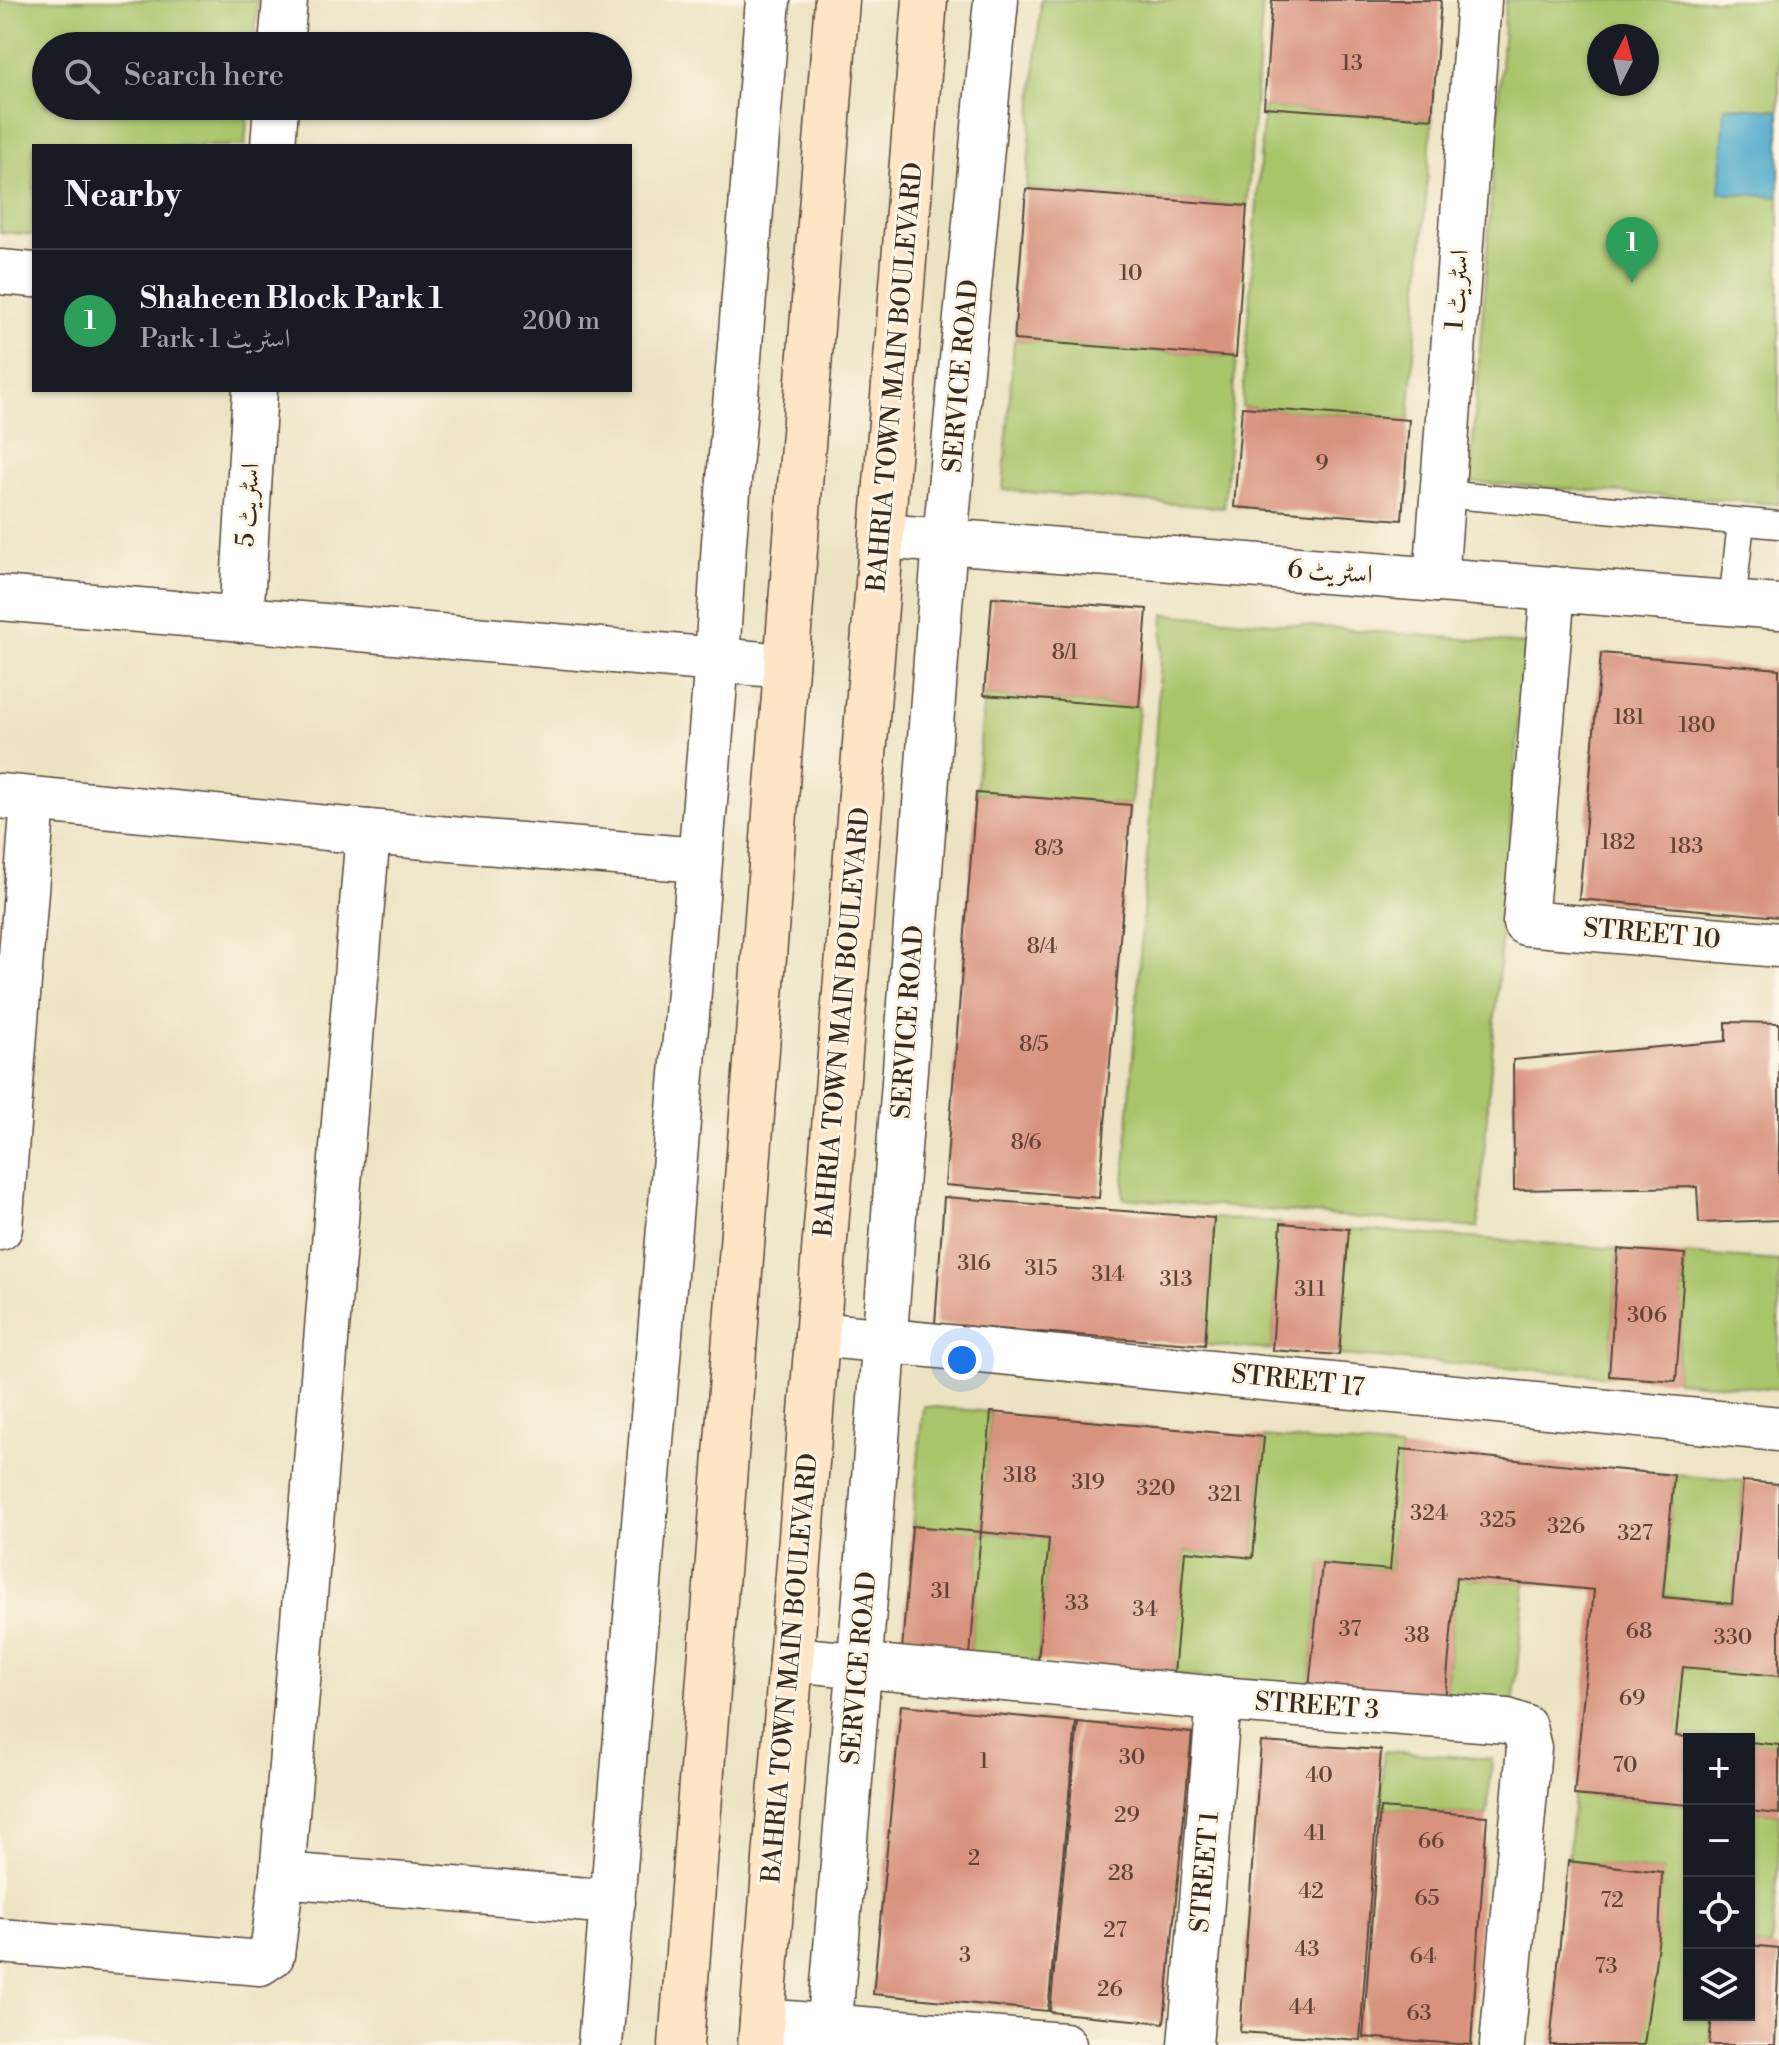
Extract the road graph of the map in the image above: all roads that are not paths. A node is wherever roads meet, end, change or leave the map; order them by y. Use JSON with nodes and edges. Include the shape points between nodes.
{"nodes":[{"id":1,"x":285,"y":0,"type":"edge"},
{"id":2,"x":768,"y":0,"type":"edge"},
{"id":3,"x":837,"y":0,"type":"edge"},
{"id":4,"x":925,"y":0,"type":"edge"},
{"id":5,"x":996,"y":0,"type":"edge"},
{"id":6,"x":1479,"y":0,"type":"edge"},
{"id":7,"x":282,"y":32,"type":"edge"},
{"id":8,"x":275,"y":120,"type":"edge"},
{"id":9,"x":273,"y":144,"type":"edge"},
{"id":10,"x":0,"y":272,"type":"edge"},
{"id":11,"x":32,"y":275,"type":"edge"},
{"id":12,"x":255,"y":392,"type":"edge"},
{"id":13,"x":1442,"y":494,"type":"junction"},
{"id":14,"x":1741,"y":522,"type":"junction"},
{"id":15,"x":1779,"y":525,"type":"edge"},
{"id":16,"x":882,"y":536,"type":"junction"},
{"id":17,"x":945,"y":540,"type":"junction"},
{"id":18,"x":1436,"y":580,"type":"junction"},
{"id":19,"x":1553,"y":589,"type":"junction"},
{"id":20,"x":0,"y":598,"type":"edge"},
{"id":21,"x":1732,"y":604,"type":"junction"},
{"id":22,"x":1779,"y":607,"type":"edge"},
{"id":23,"x":241,"y":620,"type":"junction"},
{"id":24,"x":717,"y":660,"type":"junction"},
{"id":25,"x":786,"y":666,"type":"junction"},
{"id":26,"x":16,"y":798,"type":"edge"},
{"id":27,"x":368,"y":832,"type":"junction"},
{"id":28,"x":698,"y":860,"type":"junction"},
{"id":29,"x":1779,"y":945,"type":"edge"},
{"id":30,"x":0,"y":1228,"type":"edge"},
{"id":31,"x":817,"y":1334,"type":"junction"},
{"id":32,"x":884,"y":1340,"type":"junction"},
{"id":33,"x":1779,"y":1429,"type":"edge"},
{"id":34,"x":791,"y":1659,"type":"junction"},
{"id":35,"x":859,"y":1666,"type":"junction"},
{"id":36,"x":1219,"y":1699,"type":"junction"},
{"id":37,"x":282,"y":1875,"type":"junction"},
{"id":38,"x":613,"y":1902,"type":"junction"},
{"id":39,"x":0,"y":1941,"type":"edge"},
{"id":40,"x":761,"y":2033,"type":"edge"},
{"id":41,"x":829,"y":2035,"type":"edge"},
{"id":42,"x":600,"y":2045,"type":"edge"},
{"id":43,"x":681,"y":2045,"type":"edge"},
{"id":44,"x":1064,"y":2045,"type":"edge"},
{"id":45,"x":1190,"y":2045,"type":"edge"},
{"id":46,"x":1502,"y":2045,"type":"edge"}],
"edges":[{"from":1,"to":7,"type":"street"},
{"from":2,"to":24,"type":"street"},
{"from":3,"to":25,"type":"main road"},
{"from":4,"to":16,"type":"main road","name":"BAHRIA TOWN MAIN BOULEVARD"},
{"from":5,"to":17,"type":"street","name":"SERVICE ROAD"},
{"from":6,"to":13,"type":"street","name":"اسٹریٹ 1"},
{"from":8,"to":9,"type":"street"},
{"from":10,"to":11,"type":"street"},
{"from":12,"to":23,"type":"street","name":"اسٹریٹ 5"},
{"from":13,"to":14,"type":"lane"},
{"from":13,"to":18,"type":"street","name":"اسٹریٹ 1"},
{"from":14,"to":15,"type":"lane"},
{"from":14,"to":21,"type":"lane"},
{"from":16,"to":17,"type":"street","name":"اسٹریٹ 6"},
{"from":16,"to":31,"type":"main road","name":"BAHRIA TOWN MAIN BOULEVARD"},
{"from":17,"to":18,"type":"street","name":"اسٹریٹ 6"},
{"from":17,"to":32,"type":"street","name":"SERVICE ROAD"},
{"from":18,"to":19,"type":"street","name":"اسٹریٹ 6"},
{"from":19,"to":21,"type":"street","name":"اسٹریٹ 6"},
{"from":19,"to":29,"type":"street","name":"STREET 10","via":[[1525,923]]},
{"from":20,"to":23,"type":"street"},
{"from":21,"to":22,"type":"street","name":"اسٹریٹ 6"},
{"from":23,"to":24,"type":"street"},
{"from":24,"to":25,"type":"street"},
{"from":24,"to":28,"type":"street"},
{"from":25,"to":43,"type":"main road"},
{"from":26,"to":27,"type":"street"},
{"from":26,"to":30,"type":"street"},
{"from":27,"to":28,"type":"street"},
{"from":27,"to":37,"type":"street"},
{"from":28,"to":38,"type":"street"},
{"from":31,"to":32,"type":"street","name":"STREET 17"},
{"from":31,"to":34,"type":"main road","name":"BAHRIA TOWN MAIN BOULEVARD"},
{"from":32,"to":33,"type":"street","name":"STREET 17"},
{"from":32,"to":35,"type":"street","name":"SERVICE ROAD"},
{"from":34,"to":35,"type":"street","name":"STREET 3"},
{"from":34,"to":40,"type":"main road","name":"BAHRIA TOWN MAIN BOULEVARD"},
{"from":35,"to":36,"type":"street","name":"STREET 3"},
{"from":35,"to":41,"type":"street","name":"SERVICE ROAD"},
{"from":36,"to":45,"type":"street","name":"STREET 1"},
{"from":36,"to":46,"type":"street","name":"STREET 3","via":[[1507,1721],[1524,1727],[1529,1748]]},
{"from":37,"to":38,"type":"street"},
{"from":37,"to":39,"type":"street","via":[[272,1955],[260,1963]]},
{"from":38,"to":42,"type":"street"},
{"from":40,"to":41,"type":"street"},
{"from":41,"to":44,"type":"street"}]}
